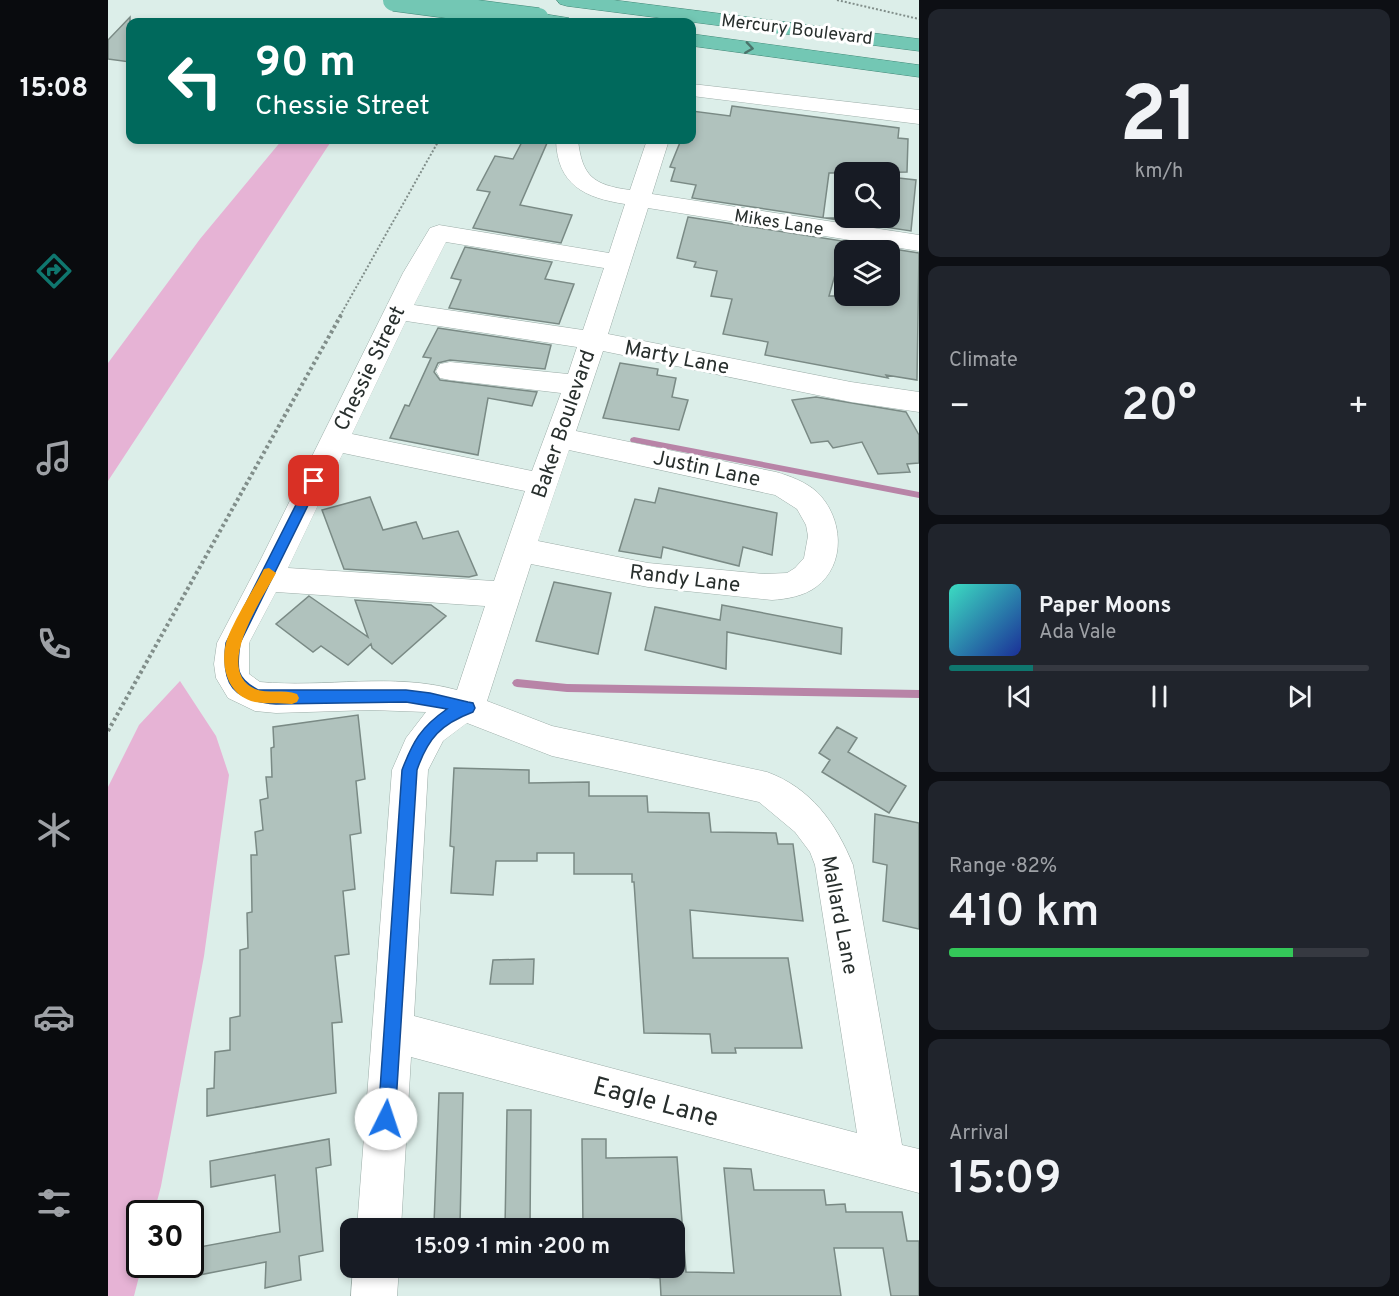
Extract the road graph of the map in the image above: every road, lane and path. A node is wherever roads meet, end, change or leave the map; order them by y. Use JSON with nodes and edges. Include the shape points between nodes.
{"nodes":[{"id":1,"x":394,"y":0,"type":"edge"},
{"id":2,"x":567,"y":0,"type":"edge"},
{"id":3,"x":837,"y":0,"type":"edge"},
{"id":4,"x":530,"y":18,"type":"edge"},
{"id":5,"x":919,"y":19,"type":"edge"},
{"id":6,"x":696,"y":41,"type":"edge"},
{"id":7,"x":919,"y":45,"type":"edge"},
{"id":8,"x":919,"y":73,"type":"edge"},
{"id":9,"x":696,"y":90,"type":"edge"},
{"id":10,"x":919,"y":117,"type":"edge"},
{"id":11,"x":437,"y":144,"type":"edge"},
{"id":12,"x":567,"y":144,"type":"edge"},
{"id":13,"x":657,"y":144,"type":"edge"},
{"id":14,"x":638,"y":200,"type":"junction"},
{"id":15,"x":919,"y":243,"type":"edge"},
{"id":16,"x":618,"y":262,"type":"junction"},
{"id":17,"x":398,"y":311,"type":"junction"},
{"id":18,"x":592,"y":340,"type":"junction"},
{"id":19,"x":450,"y":371,"type":"dead end"},
{"id":20,"x":578,"y":385,"type":"junction"},
{"id":21,"x":919,"y":402,"type":"edge"},
{"id":22,"x":559,"y":438,"type":"junction"},
{"id":23,"x":333,"y":441,"type":"junction"},
{"id":24,"x":542,"y":484,"type":"junction"},
{"id":25,"x":824,"y":540,"type":"joint"},
{"id":26,"x":521,"y":550,"type":"junction"},
{"id":27,"x":266,"y":579,"type":"junction"},
{"id":28,"x":505,"y":595,"type":"junction"},
{"id":29,"x":468,"y":708,"type":"junction"},
{"id":30,"x":108,"y":730,"type":"edge"},
{"id":31,"x":392,"y":1031,"type":"junction"},
{"id":32,"x":901,"y":1166,"type":"edge"},
{"id":33,"x":380,"y":1218,"type":"edge"},
{"id":34,"x":375,"y":1278,"type":"edge"},
{"id":35,"x":374,"y":1296,"type":"edge"}],
"edges":[{"from":1,"to":4,"type":"highway","bridge":true},
{"from":2,"to":7,"type":"highway","name":"Mercury Boulevard"},
{"from":3,"to":5,"type":"path"},
{"from":6,"to":8,"type":"highway","name":"Mercury Boulevard","one_way":true},
{"from":9,"to":10,"type":"street"},
{"from":11,"to":30,"type":"path"},
{"from":12,"to":14,"type":"street","name":"Mikes Lane","via":[[569,166],[578,179],[607,194]]},
{"from":13,"to":14,"type":"street","name":"Baker Boulevard"},
{"from":14,"to":15,"type":"street","name":"Mikes Lane"},
{"from":14,"to":16,"type":"street","name":"Baker Boulevard"},
{"from":16,"to":17,"type":"street","name":"Chessie Street","via":[[439,233]]},
{"from":16,"to":18,"type":"street","name":"Baker Boulevard"},
{"from":17,"to":18,"type":"street","name":"Marty Lane"},
{"from":17,"to":23,"type":"street","name":"Chessie Street"},
{"from":18,"to":20,"type":"street","name":"Baker Boulevard"},
{"from":18,"to":21,"type":"street","name":"Marty Lane","via":[[850,392]]},
{"from":19,"to":20,"type":"street"},
{"from":20,"to":22,"type":"street","name":"Baker Boulevard"},
{"from":22,"to":24,"type":"street","name":"Baker Boulevard"},
{"from":22,"to":25,"type":"street","name":"Justin Lane","via":[[776,483],[810,504],[820,519]]},
{"from":23,"to":24,"type":"street"},
{"from":23,"to":27,"type":"street","name":"Chessie Street"},
{"from":24,"to":26,"type":"street","name":"Baker Boulevard"},
{"from":25,"to":26,"type":"street","name":"Randy Lane","via":[[820,560],[810,574],[782,587],[648,575]]},
{"from":26,"to":28,"type":"street","name":"Baker Boulevard"},
{"from":27,"to":28,"type":"street"},
{"from":27,"to":29,"type":"street","name":"Chessie Street","via":[[233,643],[233,678],[240,688],[266,697],[406,696]]},
{"from":28,"to":29,"type":"street","name":"Baker Boulevard"},
{"from":29,"to":31,"type":"street","via":[[454,711],[433,727],[418,747],[410,770]]},
{"from":29,"to":32,"type":"street","name":"Mallard Lane","via":[[553,741],[767,788],[812,823],[834,865]]},
{"from":31,"to":32,"type":"street","name":"Eagle Lane"},
{"from":31,"to":33,"type":"street"},
{"from":34,"to":35,"type":"street"}]}
